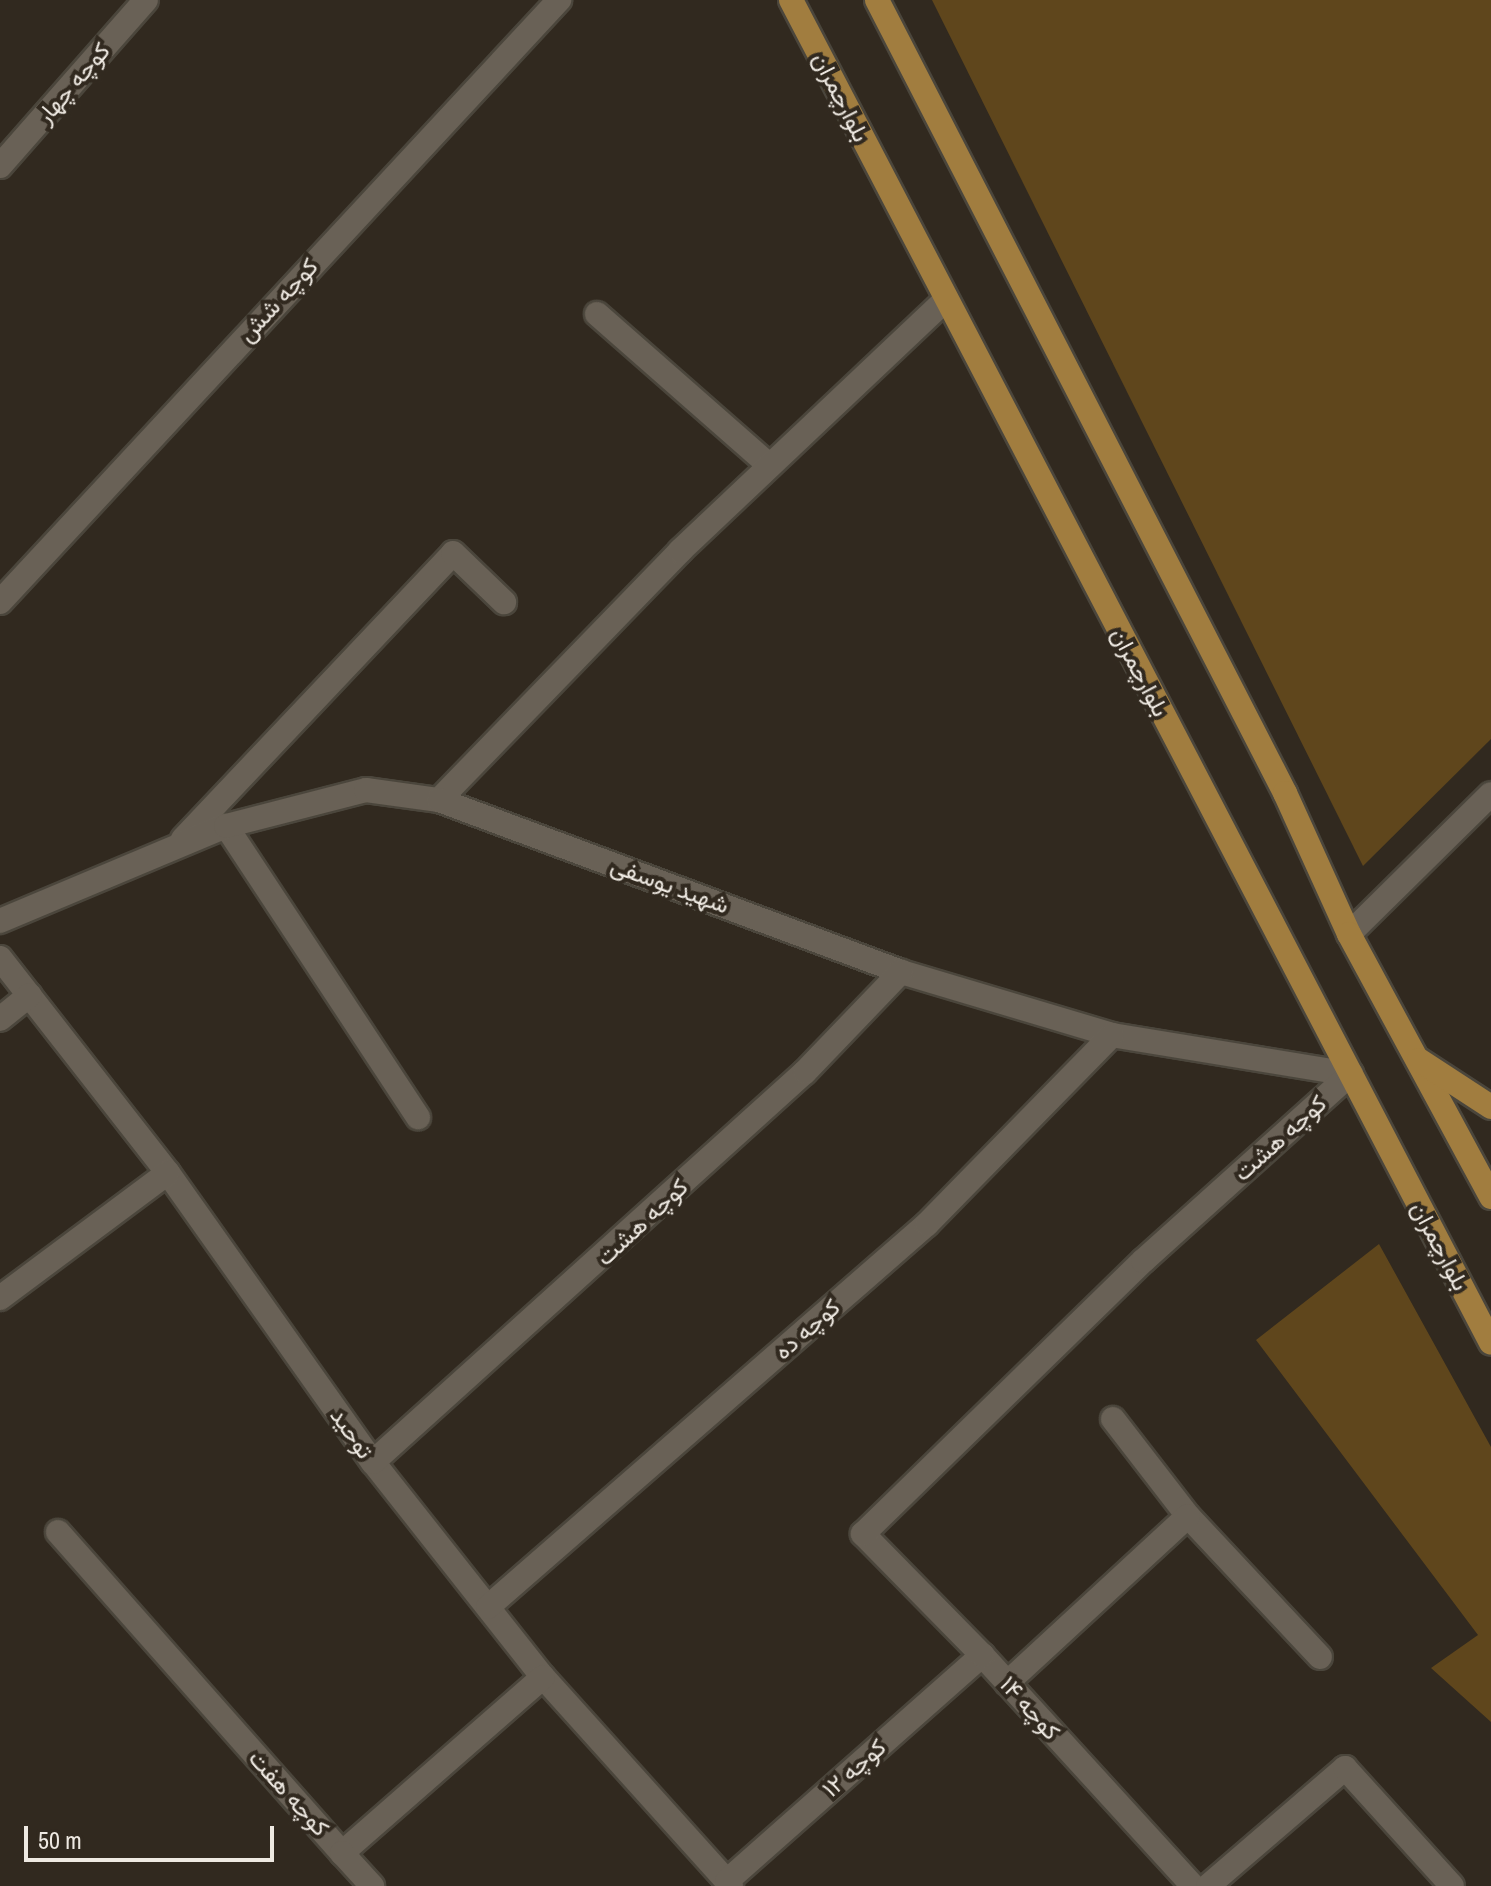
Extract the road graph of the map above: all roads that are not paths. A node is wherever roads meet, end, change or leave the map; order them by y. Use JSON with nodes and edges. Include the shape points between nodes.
{"nodes":[{"id":1,"x":146,"y":0,"type":"edge"},
{"id":2,"x":559,"y":0,"type":"edge"},
{"id":3,"x":791,"y":0,"type":"edge"},
{"id":4,"x":877,"y":0,"type":"edge"},
{"id":5,"x":0,"y":166,"type":"edge"},
{"id":6,"x":945,"y":300,"type":"junction"},
{"id":7,"x":597,"y":314,"type":"dead end"},
{"id":8,"x":769,"y":465,"type":"junction"},
{"id":9,"x":0,"y":602,"type":"edge"},
{"id":10,"x":504,"y":602,"type":"dead end"},
{"id":11,"x":1491,"y":794,"type":"edge"},
{"id":12,"x":439,"y":800,"type":"junction"},
{"id":13,"x":226,"y":826,"type":"junction"},
{"id":14,"x":176,"y":847,"type":"junction"},
{"id":15,"x":0,"y":921,"type":"edge"},
{"id":16,"x":1349,"y":934,"type":"junction"},
{"id":17,"x":0,"y":958,"type":"edge"},
{"id":18,"x":901,"y":972,"type":"junction"},
{"id":19,"x":30,"y":995,"type":"junction"},
{"id":20,"x":0,"y":1019,"type":"edge"},
{"id":21,"x":1112,"y":1035,"type":"junction"},
{"id":22,"x":1417,"y":1059,"type":"junction"},
{"id":23,"x":1351,"y":1074,"type":"junction"},
{"id":24,"x":1491,"y":1107,"type":"edge"},
{"id":25,"x":418,"y":1117,"type":"dead end"},
{"id":26,"x":168,"y":1173,"type":"junction"},
{"id":27,"x":1491,"y":1197,"type":"edge"},
{"id":28,"x":0,"y":1298,"type":"edge"},
{"id":29,"x":1491,"y":1343,"type":"edge"},
{"id":30,"x":1113,"y":1419,"type":"dead end"},
{"id":31,"x":373,"y":1462,"type":"junction"},
{"id":32,"x":1188,"y":1516,"type":"junction"},
{"id":33,"x":58,"y":1532,"type":"dead end"},
{"id":34,"x":863,"y":1534,"type":"joint"},
{"id":35,"x":488,"y":1607,"type":"junction"},
{"id":36,"x":982,"y":1655,"type":"junction"},
{"id":37,"x":1320,"y":1657,"type":"dead end"},
{"id":38,"x":543,"y":1677,"type":"junction"},
{"id":39,"x":1007,"y":1683,"type":"junction"},
{"id":40,"x":342,"y":1853,"type":"junction"},
{"id":41,"x":729,"y":1884,"type":"edge"},
{"id":42,"x":372,"y":1886,"type":"edge"},
{"id":43,"x":1193,"y":1886,"type":"edge"},
{"id":44,"x":1208,"y":1886,"type":"edge"},
{"id":45,"x":1452,"y":1886,"type":"edge"}],
"edges":[{"from":1,"to":5,"type":"street","name":"کوچه چهار"},
{"from":2,"to":9,"type":"street","name":"کوچه شش"},
{"from":3,"to":6,"type":"main road","name":"بلوارچمران"},
{"from":4,"to":16,"type":"main road","via":[[1285,793]]},
{"from":6,"to":8,"type":"street"},
{"from":6,"to":23,"type":"main road","name":"بلوارچمران"},
{"from":7,"to":8,"type":"street"},
{"from":8,"to":12,"type":"street"},
{"from":10,"to":14,"type":"street","via":[[453,553]]},
{"from":11,"to":16,"type":"street"},
{"from":12,"to":13,"type":"street","name":"شهید یوسفی","via":[[366,790]]},
{"from":12,"to":18,"type":"street","name":"شهید یوسفی"},
{"from":13,"to":14,"type":"street","name":"شهید یوسفی"},
{"from":13,"to":25,"type":"street"},
{"from":14,"to":15,"type":"street","name":"شهید یوسفی"},
{"from":16,"to":22,"type":"main road"},
{"from":17,"to":19,"type":"street","name":"توحید"},
{"from":18,"to":21,"type":"street","name":"شهید یوسفی"},
{"from":18,"to":31,"type":"street","name":"کوچه هشت","via":[[805,1072]]},
{"from":19,"to":20,"type":"street"},
{"from":19,"to":26,"type":"street","name":"توحید"},
{"from":21,"to":23,"type":"street","name":"شهید یوسفی"},
{"from":21,"to":35,"type":"street","name":"کوچه ده","via":[[927,1224]]},
{"from":22,"to":24,"type":"main road"},
{"from":22,"to":27,"type":"main road"},
{"from":23,"to":29,"type":"main road","name":"بلوارچمران"},
{"from":23,"to":34,"type":"street","name":"کوچه هشت","via":[[1143,1261]]},
{"from":26,"to":28,"type":"street"},
{"from":26,"to":31,"type":"street","name":"توحید"},
{"from":30,"to":32,"type":"street"},
{"from":31,"to":35,"type":"street","name":"توحید"},
{"from":32,"to":37,"type":"street"},
{"from":32,"to":39,"type":"street"},
{"from":33,"to":40,"type":"street","name":"کوچه هفت"},
{"from":34,"to":36,"type":"street","name":"کوچه ۱۴"},
{"from":35,"to":38,"type":"street","name":"توحید"},
{"from":36,"to":39,"type":"street","name":"کوچه ۱۴"},
{"from":36,"to":41,"type":"street","name":"کوچه ۱۲"},
{"from":38,"to":40,"type":"street","name":"کوچه هفت"},
{"from":38,"to":41,"type":"street","name":"توحید"},
{"from":39,"to":43,"type":"street","name":"کوچه ۱۴"},
{"from":40,"to":42,"type":"street"},
{"from":44,"to":45,"type":"street","via":[[1345,1768]]}]}
